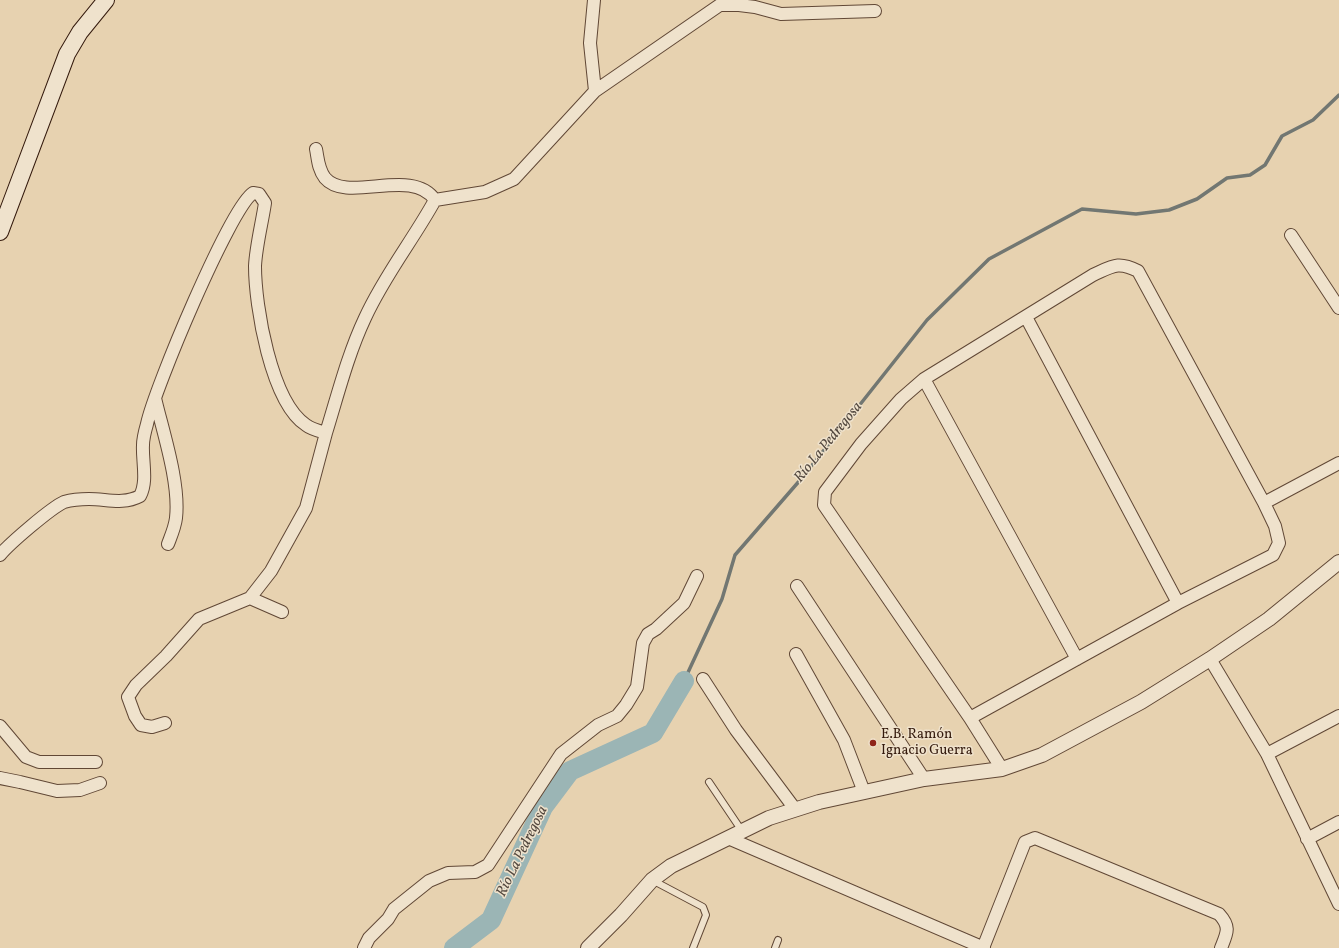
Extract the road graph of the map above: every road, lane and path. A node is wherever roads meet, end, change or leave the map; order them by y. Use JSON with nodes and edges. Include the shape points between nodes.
{"nodes":[{"id":1,"x":106,"y":0,"type":"edge"},
{"id":2,"x":594,"y":0,"type":"edge"},
{"id":3,"x":723,"y":3,"type":"edge"},
{"id":4,"x":875,"y":11,"type":"dead end"},
{"id":5,"x":595,"y":91,"type":"junction"},
{"id":6,"x":316,"y":149,"type":"dead end"},
{"id":7,"x":435,"y":200,"type":"junction"},
{"id":8,"x":0,"y":232,"type":"edge"},
{"id":9,"x":1291,"y":235,"type":"dead end"},
{"id":10,"x":1339,"y":308,"type":"edge"},
{"id":11,"x":1026,"y":317,"type":"junction"},
{"id":12,"x":924,"y":380,"type":"junction"},
{"id":13,"x":155,"y":396,"type":"junction"},
{"id":14,"x":326,"y":432,"type":"junction"},
{"id":15,"x":1339,"y":463,"type":"edge"},
{"id":16,"x":1264,"y":503,"type":"junction"},
{"id":17,"x":168,"y":544,"type":"dead end"},
{"id":18,"x":0,"y":555,"type":"edge"},
{"id":19,"x":1339,"y":562,"type":"edge"},
{"id":20,"x":697,"y":576,"type":"dead end"},
{"id":21,"x":797,"y":586,"type":"dead end"},
{"id":22,"x":250,"y":598,"type":"junction"},
{"id":23,"x":1178,"y":603,"type":"junction"},
{"id":24,"x":282,"y":612,"type":"dead end"},
{"id":25,"x":796,"y":654,"type":"dead end"},
{"id":26,"x":1210,"y":659,"type":"junction"},
{"id":27,"x":1077,"y":660,"type":"junction"},
{"id":28,"x":704,"y":679,"type":"dead end"},
{"id":29,"x":1339,"y":716,"type":"edge"},
{"id":30,"x":970,"y":718,"type":"junction"},
{"id":31,"x":165,"y":723,"type":"dead end"},
{"id":32,"x":0,"y":726,"type":"edge"},
{"id":33,"x":1267,"y":754,"type":"junction"},
{"id":34,"x":96,"y":762,"type":"dead end"},
{"id":35,"x":1002,"y":769,"type":"junction"},
{"id":36,"x":0,"y":778,"type":"edge"},
{"id":37,"x":924,"y":779,"type":"junction"},
{"id":38,"x":708,"y":782,"type":"dead end"},
{"id":39,"x":100,"y":783,"type":"dead end"},
{"id":40,"x":864,"y":792,"type":"junction"},
{"id":41,"x":795,"y":809,"type":"junction"},
{"id":42,"x":1339,"y":822,"type":"edge"},
{"id":43,"x":742,"y":832,"type":"junction"},
{"id":44,"x":728,"y":838,"type":"junction"},
{"id":45,"x":1307,"y":839,"type":"junction"},
{"id":46,"x":652,"y":880,"type":"junction"},
{"id":47,"x":1339,"y":904,"type":"edge"},
{"id":48,"x":778,"y":940,"type":"dead end"},
{"id":49,"x":364,"y":948,"type":"edge"},
{"id":50,"x":588,"y":948,"type":"edge"},
{"id":51,"x":692,"y":948,"type":"edge"},
{"id":52,"x":775,"y":948,"type":"edge"},
{"id":53,"x":984,"y":948,"type":"edge"},
{"id":54,"x":1221,"y":948,"type":"edge"}],
"edges":[{"from":1,"to":8,"type":"main road","via":[[80,32],[67,54]]},
{"from":2,"to":5,"type":"street","via":[[590,43]]},
{"from":3,"to":4,"type":"street","via":[[755,7],[781,14]]},
{"from":3,"to":5,"type":"street"},
{"from":5,"to":7,"type":"street","via":[[514,179],[485,192]]},
{"from":6,"to":7,"type":"street","via":[[319,168],[325,178],[335,185],[345,188],[384,185],[416,187],[429,192]]},
{"from":7,"to":14,"type":"street","via":[[402,252],[366,317]]},
{"from":9,"to":10,"type":"street"},
{"from":11,"to":12,"type":"street"},
{"from":11,"to":16,"type":"street","via":[[1112,266],[1125,264],[1138,271]]},
{"from":11,"to":23,"type":"street"},
{"from":12,"to":27,"type":"street"},
{"from":12,"to":30,"type":"street","via":[[901,399],[861,444],[825,492],[824,505]]},
{"from":13,"to":14,"type":"street","via":[[207,274],[237,214],[253,192],[259,194],[265,203],[255,265],[257,301],[277,384],[286,402],[305,425]]},
{"from":13,"to":17,"type":"street","via":[[168,445],[174,489],[176,517]]},
{"from":13,"to":18,"type":"street","via":[[143,444],[144,483],[140,496],[129,501],[89,499],[64,502]]},
{"from":14,"to":22,"type":"street","via":[[306,508],[270,571]]},
{"from":15,"to":16,"type":"street"},
{"from":16,"to":23,"type":"street","via":[[1275,526],[1279,544],[1273,555]]},
{"from":19,"to":26,"type":"street","via":[[1269,619]]},
{"from":20,"to":49,"type":"street","via":[[684,603],[648,634],[644,643],[637,687],[626,705],[617,716],[598,725],[561,754],[488,865],[475,872],[448,873],[429,881],[394,909],[369,938]]},
{"from":21,"to":37,"type":"street"},
{"from":22,"to":24,"type":"street"},
{"from":22,"to":31,"type":"street","via":[[199,619],[136,685],[128,697],[141,725],[152,727]]},
{"from":23,"to":27,"type":"street"},
{"from":25,"to":40,"type":"street","via":[[844,740]]},
{"from":26,"to":33,"type":"street"},
{"from":26,"to":35,"type":"street","via":[[1141,702],[1042,755]]},
{"from":27,"to":30,"type":"street"},
{"from":28,"to":41,"type":"street","via":[[736,730]]},
{"from":29,"to":33,"type":"street"},
{"from":30,"to":35,"type":"street"},
{"from":32,"to":34,"type":"street","via":[[26,757],[39,762]]},
{"from":33,"to":45,"type":"street"},
{"from":35,"to":37,"type":"street"},
{"from":36,"to":39,"type":"street","via":[[57,791],[80,790]]},
{"from":37,"to":40,"type":"street"},
{"from":38,"to":43,"type":"lane"},
{"from":40,"to":41,"type":"street"},
{"from":41,"to":43,"type":"street","via":[[769,818]]},
{"from":42,"to":45,"type":"street"},
{"from":43,"to":44,"type":"street"},
{"from":44,"to":46,"type":"street","via":[[671,866]]},
{"from":44,"to":53,"type":"street"},
{"from":45,"to":47,"type":"street"},
{"from":46,"to":50,"type":"street"},
{"from":46,"to":51,"type":"lane","via":[[703,907],[706,915]]},
{"from":48,"to":52,"type":"lane"},
{"from":53,"to":54,"type":"street","via":[[1025,842],[1035,838],[1219,914],[1226,922],[1227,934]]}]}
